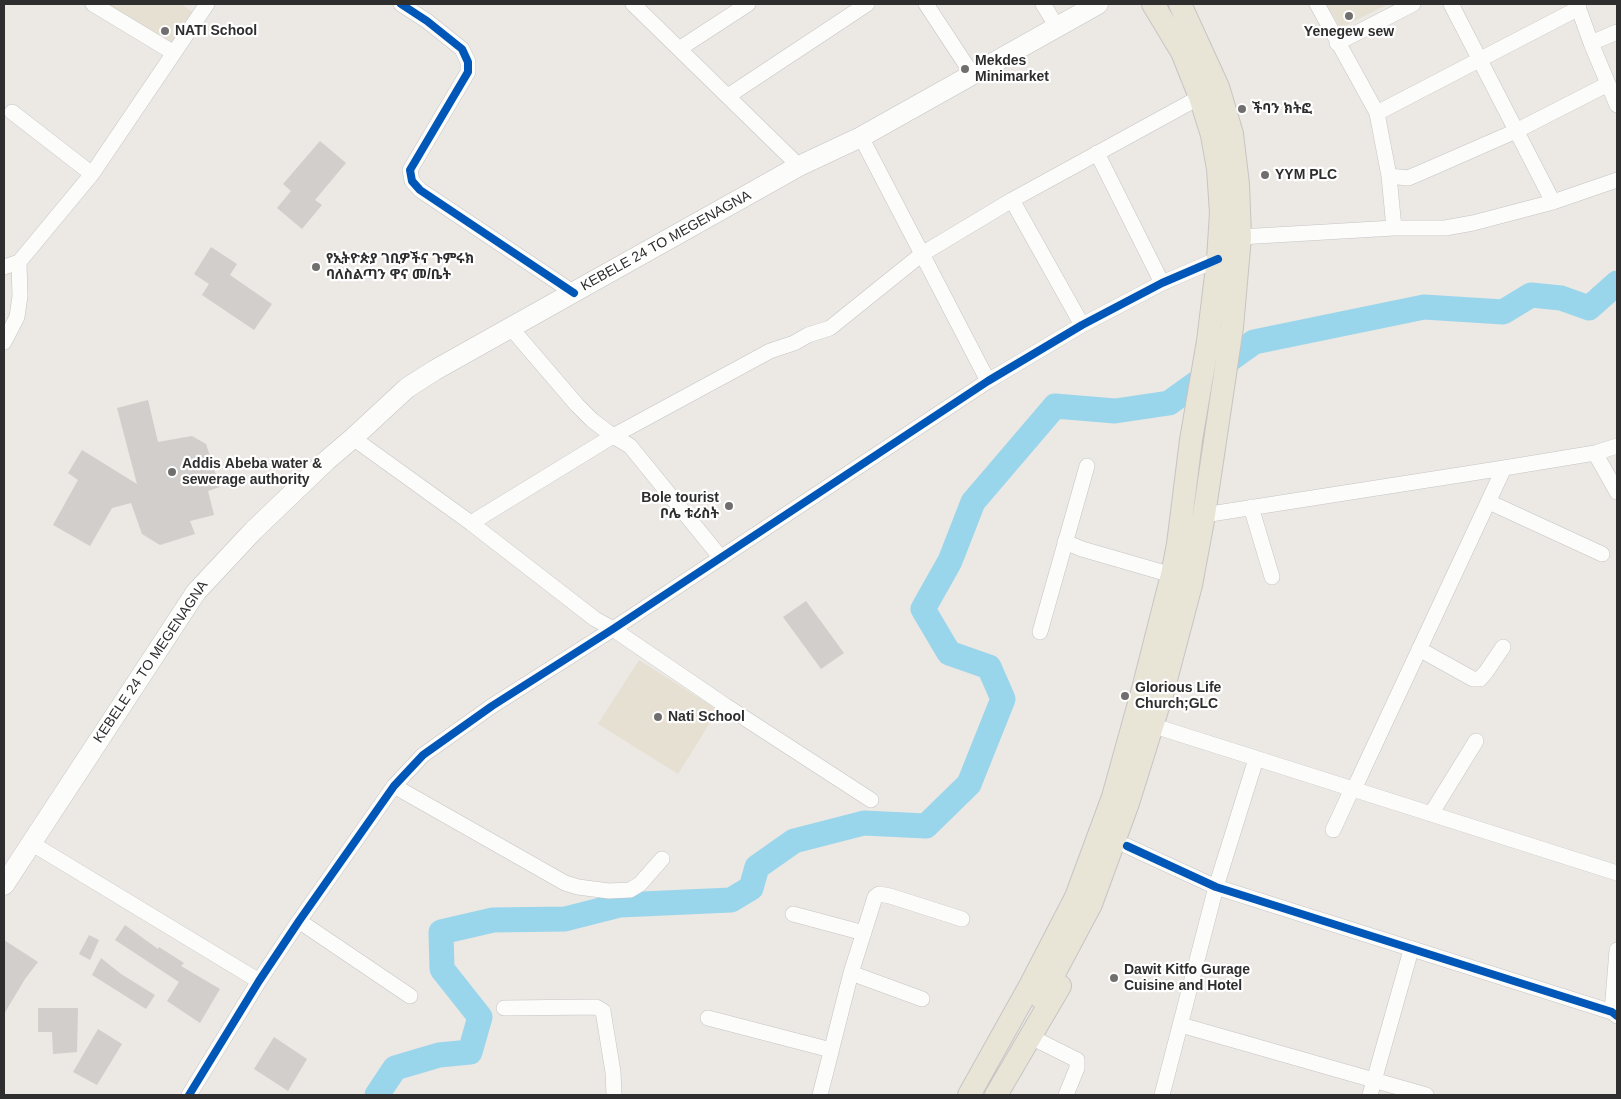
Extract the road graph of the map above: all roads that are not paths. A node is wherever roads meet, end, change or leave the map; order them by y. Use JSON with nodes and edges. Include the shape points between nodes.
{"nodes":[{"id":1,"x":93,"y":4,"type":"edge"},
{"id":2,"x":207,"y":4,"type":"edge"},
{"id":3,"x":401,"y":4,"type":"edge"},
{"id":4,"x":634,"y":4,"type":"edge"},
{"id":5,"x":748,"y":4,"type":"edge"},
{"id":6,"x":867,"y":4,"type":"edge"},
{"id":7,"x":926,"y":4,"type":"edge"},
{"id":8,"x":1043,"y":4,"type":"edge"},
{"id":9,"x":1098,"y":4,"type":"edge"},
{"id":10,"x":1153,"y":4,"type":"edge"},
{"id":11,"x":1180,"y":4,"type":"edge"},
{"id":12,"x":1317,"y":4,"type":"edge"},
{"id":13,"x":1412,"y":4,"type":"edge"},
{"id":14,"x":1451,"y":4,"type":"edge"},
{"id":15,"x":1578,"y":6,"type":"edge"},
{"id":16,"x":1057,"y":27,"type":"junction"},
{"id":17,"x":1617,"y":32,"type":"edge"},
{"id":18,"x":1338,"y":43,"type":"junction"},
{"id":19,"x":1591,"y":43,"type":"junction"},
{"id":20,"x":679,"y":49,"type":"junction"},
{"id":21,"x":174,"y":53,"type":"junction"},
{"id":22,"x":1479,"y":60,"type":"junction"},
{"id":23,"x":972,"y":74,"type":"junction"},
{"id":24,"x":1608,"y":84,"type":"junction"},
{"id":25,"x":728,"y":96,"type":"junction"},
{"id":26,"x":1200,"y":97,"type":"junction"},
{"id":27,"x":1617,"y":105,"type":"edge"},
{"id":28,"x":12,"y":112,"type":"dead end"},
{"id":29,"x":1377,"y":113,"type":"junction"},
{"id":30,"x":1516,"y":131,"type":"junction"},
{"id":31,"x":861,"y":136,"type":"junction"},
{"id":32,"x":1097,"y":153,"type":"junction"},
{"id":33,"x":799,"y":166,"type":"junction"},
{"id":34,"x":92,"y":174,"type":"junction"},
{"id":35,"x":1389,"y":176,"type":"junction"},
{"id":36,"x":1617,"y":180,"type":"edge"},
{"id":37,"x":1012,"y":200,"type":"junction"},
{"id":38,"x":1553,"y":202,"type":"junction"},
{"id":39,"x":1394,"y":228,"type":"junction"},
{"id":40,"x":1240,"y":237,"type":"junction"},
{"id":41,"x":922,"y":254,"type":"junction"},
{"id":42,"x":1218,"y":259,"type":"junction"},
{"id":43,"x":19,"y":262,"type":"junction"},
{"id":44,"x":4,"y":267,"type":"edge"},
{"id":45,"x":1162,"y":283,"type":"junction"},
{"id":46,"x":574,"y":293,"type":"junction"},
{"id":47,"x":1082,"y":325,"type":"junction"},
{"id":48,"x":511,"y":328,"type":"junction"},
{"id":49,"x":4,"y":342,"type":"edge"},
{"id":50,"x":988,"y":381,"type":"junction"},
{"id":51,"x":1199,"y":394,"type":"junction"},
{"id":52,"x":1222,"y":396,"type":"junction"},
{"id":53,"x":613,"y":436,"type":"junction"},
{"id":54,"x":354,"y":438,"type":"junction"},
{"id":55,"x":1617,"y":446,"type":"edge"},
{"id":56,"x":1595,"y":453,"type":"junction"},
{"id":57,"x":1087,"y":466,"type":"dead end"},
{"id":58,"x":1504,"y":468,"type":"junction"},
{"id":59,"x":1617,"y":492,"type":"edge"},
{"id":60,"x":1489,"y":502,"type":"junction"},
{"id":61,"x":1251,"y":508,"type":"junction"},
{"id":62,"x":1204,"y":514,"type":"junction"},
{"id":63,"x":471,"y":523,"type":"junction"},
{"id":64,"x":1066,"y":542,"type":"junction"},
{"id":65,"x":1602,"y":554,"type":"dead end"},
{"id":66,"x":721,"y":558,"type":"junction"},
{"id":67,"x":1172,"y":575,"type":"junction"},
{"id":68,"x":1272,"y":577,"type":"dead end"},
{"id":69,"x":614,"y":629,"type":"junction"},
{"id":70,"x":1040,"y":632,"type":"dead end"},
{"id":71,"x":1503,"y":647,"type":"dead end"},
{"id":72,"x":1420,"y":649,"type":"junction"},
{"id":73,"x":1153,"y":690,"type":"junction"},
{"id":74,"x":1164,"y":729,"type":"junction"},
{"id":75,"x":1476,"y":741,"type":"dead end"},
{"id":76,"x":1256,"y":759,"type":"junction"},
{"id":77,"x":394,"y":786,"type":"junction"},
{"id":78,"x":1353,"y":789,"type":"junction"},
{"id":79,"x":871,"y":800,"type":"dead end"},
{"id":80,"x":1432,"y":814,"type":"junction"},
{"id":81,"x":1333,"y":830,"type":"dead end"},
{"id":82,"x":31,"y":843,"type":"junction"},
{"id":83,"x":1127,"y":846,"type":"junction"},
{"id":84,"x":662,"y":859,"type":"dead end"},
{"id":85,"x":1617,"y":873,"type":"edge"},
{"id":86,"x":4,"y":885,"type":"edge"},
{"id":87,"x":1216,"y":887,"type":"junction"},
{"id":88,"x":1084,"y":901,"type":"junction"},
{"id":89,"x":793,"y":914,"type":"dead end"},
{"id":90,"x":962,"y":919,"type":"dead end"},
{"id":91,"x":299,"y":921,"type":"junction"},
{"id":92,"x":864,"y":933,"type":"junction"},
{"id":93,"x":1411,"y":950,"type":"junction"},
{"id":94,"x":1617,"y":950,"type":"edge"},
{"id":95,"x":852,"y":973,"type":"junction"},
{"id":96,"x":259,"y":981,"type":"junction"},
{"id":97,"x":410,"y":996,"type":"dead end"},
{"id":98,"x":922,"y":999,"type":"dead end"},
{"id":99,"x":504,"y":1008,"type":"dead end"},
{"id":100,"x":1615,"y":1014,"type":"edge"},
{"id":101,"x":708,"y":1018,"type":"dead end"},
{"id":102,"x":1181,"y":1025,"type":"junction"},
{"id":103,"x":1032,"y":1037,"type":"junction"},
{"id":104,"x":831,"y":1050,"type":"junction"},
{"id":105,"x":1374,"y":1080,"type":"junction"},
{"id":106,"x":190,"y":1095,"type":"edge"},
{"id":107,"x":614,"y":1095,"type":"edge"},
{"id":108,"x":820,"y":1095,"type":"edge"},
{"id":109,"x":952,"y":1095,"type":"edge"},
{"id":110,"x":969,"y":1095,"type":"edge"},
{"id":111,"x":986,"y":1095,"type":"edge"},
{"id":112,"x":996,"y":1095,"type":"edge"},
{"id":113,"x":1066,"y":1095,"type":"edge"},
{"id":114,"x":1162,"y":1095,"type":"edge"},
{"id":115,"x":1370,"y":1095,"type":"edge"},
{"id":116,"x":1426,"y":1095,"type":"edge"}],
"edges":[{"from":1,"to":21,"type":"street"},
{"from":2,"to":21,"type":"street"},
{"from":3,"to":46,"type":"street","via":[[462,49],[468,62],[468,72],[410,170],[412,181],[420,190]]},
{"from":4,"to":20,"type":"street"},
{"from":5,"to":20,"type":"street"},
{"from":6,"to":25,"type":"street"},
{"from":7,"to":23,"type":"street"},
{"from":8,"to":16,"type":"street"},
{"from":9,"to":16,"type":"main road","name":"KEBELE 24 TO MEGENAGNA"},
{"from":10,"to":26,"type":"main road","via":[[1182,52]]},
{"from":11,"to":40,"type":"main road","via":[[1218,87],[1232,134]]},
{"from":12,"to":18,"type":"street"},
{"from":13,"to":18,"type":"street"},
{"from":14,"to":22,"type":"street"},
{"from":15,"to":19,"type":"street"},
{"from":15,"to":22,"type":"street"},
{"from":16,"to":23,"type":"main road","name":"KEBELE 24 TO MEGENAGNA"},
{"from":17,"to":19,"type":"street"},
{"from":18,"to":29,"type":"street"},
{"from":19,"to":24,"type":"street"},
{"from":20,"to":25,"type":"street"},
{"from":21,"to":34,"type":"street"},
{"from":22,"to":29,"type":"street"},
{"from":22,"to":30,"type":"street"},
{"from":23,"to":31,"type":"main road","name":"KEBELE 24 TO MEGENAGNA"},
{"from":24,"to":27,"type":"street"},
{"from":24,"to":30,"type":"street"},
{"from":25,"to":33,"type":"street"},
{"from":26,"to":32,"type":"street"},
{"from":26,"to":42,"type":"main road","via":[[1218,169],[1221,212]]},
{"from":28,"to":34,"type":"street"},
{"from":29,"to":35,"type":"street"},
{"from":30,"to":35,"type":"street","via":[[1408,178]]},
{"from":30,"to":38,"type":"street"},
{"from":31,"to":33,"type":"main road","name":"KEBELE 24 TO MEGENAGNA"},
{"from":31,"to":41,"type":"street"},
{"from":32,"to":37,"type":"street"},
{"from":32,"to":45,"type":"street"},
{"from":33,"to":46,"type":"main road","name":"KEBELE 24 TO MEGENAGNA"},
{"from":34,"to":43,"type":"street"},
{"from":35,"to":39,"type":"street"},
{"from":36,"to":38,"type":"street"},
{"from":37,"to":41,"type":"street"},
{"from":37,"to":47,"type":"street"},
{"from":38,"to":39,"type":"street","via":[[1445,228]]},
{"from":39,"to":40,"type":"street"},
{"from":40,"to":52,"type":"main road"},
{"from":41,"to":50,"type":"street"},
{"from":41,"to":53,"type":"street","via":[[830,328],[770,351]]},
{"from":42,"to":45,"type":"street"},
{"from":42,"to":51,"type":"main road"},
{"from":43,"to":44,"type":"street"},
{"from":43,"to":49,"type":"street","via":[[17,317]]},
{"from":45,"to":47,"type":"street"},
{"from":46,"to":48,"type":"main road","name":"KEBELE 24 TO MEGENAGNA"},
{"from":47,"to":50,"type":"street"},
{"from":48,"to":53,"type":"street","via":[[577,406]]},
{"from":48,"to":54,"type":"main road","name":"KEBELE 24 TO MEGENAGNA","via":[[407,388]]},
{"from":50,"to":66,"type":"street"},
{"from":51,"to":52,"type":"main road"},
{"from":51,"to":67,"type":"main road"},
{"from":52,"to":62,"type":"main road"},
{"from":53,"to":63,"type":"street"},
{"from":53,"to":66,"type":"street","via":[[630,446]]},
{"from":54,"to":63,"type":"street"},
{"from":54,"to":82,"type":"main road","name":"KEBELE 24 TO MEGENAGNA","via":[[253,531],[196,592]]},
{"from":55,"to":56,"type":"street"},
{"from":56,"to":58,"type":"street"},
{"from":56,"to":59,"type":"street"},
{"from":57,"to":64,"type":"street"},
{"from":58,"to":60,"type":"street"},
{"from":58,"to":61,"type":"street"},
{"from":60,"to":65,"type":"street"},
{"from":60,"to":72,"type":"street"},
{"from":61,"to":62,"type":"street"},
{"from":61,"to":68,"type":"street"},
{"from":62,"to":73,"type":"main road","via":[[1190,585]]},
{"from":63,"to":69,"type":"street","via":[[596,619]]},
{"from":64,"to":67,"type":"street"},
{"from":64,"to":70,"type":"street"},
{"from":66,"to":69,"type":"street"},
{"from":67,"to":73,"type":"main road"},
{"from":69,"to":77,"type":"street","via":[[492,706],[423,755]]},
{"from":69,"to":79,"type":"street"},
{"from":71,"to":72,"type":"street","via":[[1480,679],[1473,679]]},
{"from":72,"to":78,"type":"street"},
{"from":73,"to":74,"type":"main road","via":[[1165,707]]},
{"from":73,"to":88,"type":"main road","via":[[1113,797]]},
{"from":73,"to":109,"type":"main road","via":[[1122,722],[1092,824],[1065,889],[1027,964]]},
{"from":74,"to":76,"type":"street"},
{"from":74,"to":83,"type":"main road"},
{"from":75,"to":80,"type":"street"},
{"from":76,"to":78,"type":"street"},
{"from":76,"to":87,"type":"street"},
{"from":77,"to":84,"type":"street","via":[[566,883],[609,892],[630,890],[640,884]]},
{"from":77,"to":91,"type":"street"},
{"from":78,"to":80,"type":"street"},
{"from":78,"to":81,"type":"street"},
{"from":80,"to":85,"type":"street"},
{"from":82,"to":86,"type":"main road","name":"KEBELE 24 TO MEGENAGNA"},
{"from":82,"to":96,"type":"street"},
{"from":83,"to":87,"type":"street"},
{"from":83,"to":103,"type":"main road","via":[[1097,918]]},
{"from":87,"to":93,"type":"street"},
{"from":87,"to":102,"type":"street"},
{"from":88,"to":110,"type":"main road","via":[[1027,991]]},
{"from":88,"to":111,"type":"main road","via":[[1075,936]]},
{"from":89,"to":92,"type":"street"},
{"from":90,"to":92,"type":"street","via":[[879,894],[875,897]]},
{"from":91,"to":96,"type":"street"},
{"from":91,"to":97,"type":"street"},
{"from":92,"to":95,"type":"street"},
{"from":93,"to":100,"type":"street"},
{"from":93,"to":105,"type":"street"},
{"from":94,"to":100,"type":"street"},
{"from":95,"to":98,"type":"street"},
{"from":95,"to":104,"type":"street"},
{"from":96,"to":106,"type":"street"},
{"from":99,"to":107,"type":"street","via":[[596,1007],[603,1011]]},
{"from":101,"to":104,"type":"street"},
{"from":102,"to":105,"type":"street"},
{"from":102,"to":114,"type":"street"},
{"from":103,"to":112,"type":"main road"},
{"from":103,"to":113,"type":"street","via":[[1077,1060]]},
{"from":104,"to":108,"type":"street"},
{"from":105,"to":115,"type":"street"},
{"from":105,"to":116,"type":"street"}]}
